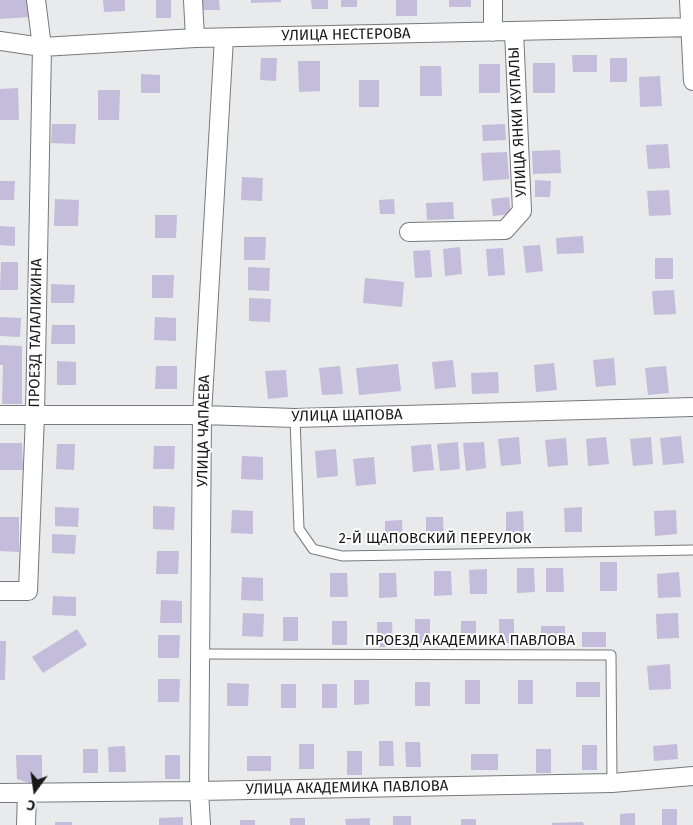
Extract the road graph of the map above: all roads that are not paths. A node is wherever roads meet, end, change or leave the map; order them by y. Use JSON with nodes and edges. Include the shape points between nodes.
{"nodes":[{"id":1,"x":36,"y":0,"type":"edge"},
{"id":2,"x":193,"y":0,"type":"edge"},
{"id":3,"x":492,"y":0,"type":"edge"},
{"id":4,"x":690,"y":0,"type":"edge"},
{"id":5,"x":692,"y":27,"type":"edge"},
{"id":6,"x":514,"y":31,"type":"junction"},
{"id":7,"x":493,"y":32,"type":"junction"},
{"id":8,"x":195,"y":38,"type":"junction"},
{"id":9,"x":224,"y":38,"type":"junction"},
{"id":10,"x":0,"y":41,"type":"edge"},
{"id":11,"x":42,"y":47,"type":"junction"},
{"id":12,"x":693,"y":81,"type":"edge"},
{"id":13,"x":409,"y":232,"type":"dead end"},
{"id":14,"x":693,"y":407,"type":"edge"},
{"id":15,"x":202,"y":414,"type":"junction"},
{"id":16,"x":0,"y":415,"type":"edge"},
{"id":17,"x":35,"y":415,"type":"junction"},
{"id":18,"x":295,"y":418,"type":"junction"},
{"id":19,"x":693,"y":550,"type":"edge"},
{"id":20,"x":0,"y":591,"type":"edge"},
{"id":21,"x":201,"y":654,"type":"junction"},
{"id":22,"x":693,"y":776,"type":"edge"},
{"id":23,"x":612,"y":783,"type":"junction"},
{"id":24,"x":199,"y":792,"type":"junction"},
{"id":25,"x":0,"y":794,"type":"edge"},
{"id":26,"x":27,"y":794,"type":"junction"},
{"id":27,"x":26,"y":825,"type":"edge"},
{"id":28,"x":201,"y":825,"type":"edge"}],
"edges":[{"from":1,"to":11,"type":"street","name":"ПРОЕЗД ТАЛАЛИХИНА"},
{"from":2,"to":8,"type":"street"},
{"from":3,"to":7,"type":"street"},
{"from":4,"to":5,"type":"street"},
{"from":5,"to":6,"type":"street","name":"УЛИЦА НЕСТЕРОВА"},
{"from":5,"to":12,"type":"street"},
{"from":6,"to":7,"type":"street","name":"УЛИЦА НЕСТЕРОВА"},
{"from":6,"to":13,"type":"street","name":"УЛИЦА ЯНКИ КУПАЛЫ","via":[[522,210],[505,230]]},
{"from":7,"to":9,"type":"street","name":"УЛИЦА НЕСТЕРОВА"},
{"from":8,"to":9,"type":"street","name":"УЛИЦА НЕСТЕРОВА"},
{"from":8,"to":11,"type":"street","name":"УЛИЦА НЕСТЕРОВА"},
{"from":9,"to":15,"type":"street","name":"УЛИЦА ЧАПАЕВА"},
{"from":10,"to":11,"type":"street","name":"УЛИЦА НЕСТЕРОВА"},
{"from":11,"to":17,"type":"street","name":"ПРОЕЗД ТАЛАЛИХИНА"},
{"from":14,"to":18,"type":"street","name":"УЛИЦА ЩАПОВА"},
{"from":15,"to":17,"type":"street","name":"УЛИЦА ЩАПОВА"},
{"from":15,"to":18,"type":"street","name":"УЛИЦА ЩАПОВА"},
{"from":15,"to":21,"type":"street","name":"УЛИЦА ЧАПАЕВА"},
{"from":16,"to":17,"type":"street","name":"УЛИЦА ЩАПОВА"},
{"from":17,"to":20,"type":"street","name":"ПРОЕЗД ТАЛАЛИХИНА","via":[[28,591]]},
{"from":18,"to":19,"type":"lane","name":"2-Й ЩАПОВСКИЙ ПЕРЕУЛОК","via":[[299,529],[313,549],[342,556]]},
{"from":21,"to":23,"type":"lane","name":"ПРОЕЗД АКАДЕМИКА ПАВЛОВА","via":[[611,655]]},
{"from":21,"to":24,"type":"street","name":"УЛИЦА ЧАПАЕВА"},
{"from":22,"to":23,"type":"street","name":"УЛИЦА АКАДЕМИКА ПАВЛОВА"},
{"from":23,"to":24,"type":"street","name":"УЛИЦА АКАДЕМИКА ПАВЛОВА"},
{"from":24,"to":26,"type":"street","name":"УЛИЦА АКАДЕМИКА ПАВЛОВА"},
{"from":24,"to":28,"type":"street","name":"УЛИЦА ЧАПАЕВА"},
{"from":25,"to":26,"type":"street","name":"УЛИЦА АКАДЕМИКА ПАВЛОВА"},
{"from":26,"to":27,"type":"street"}]}
